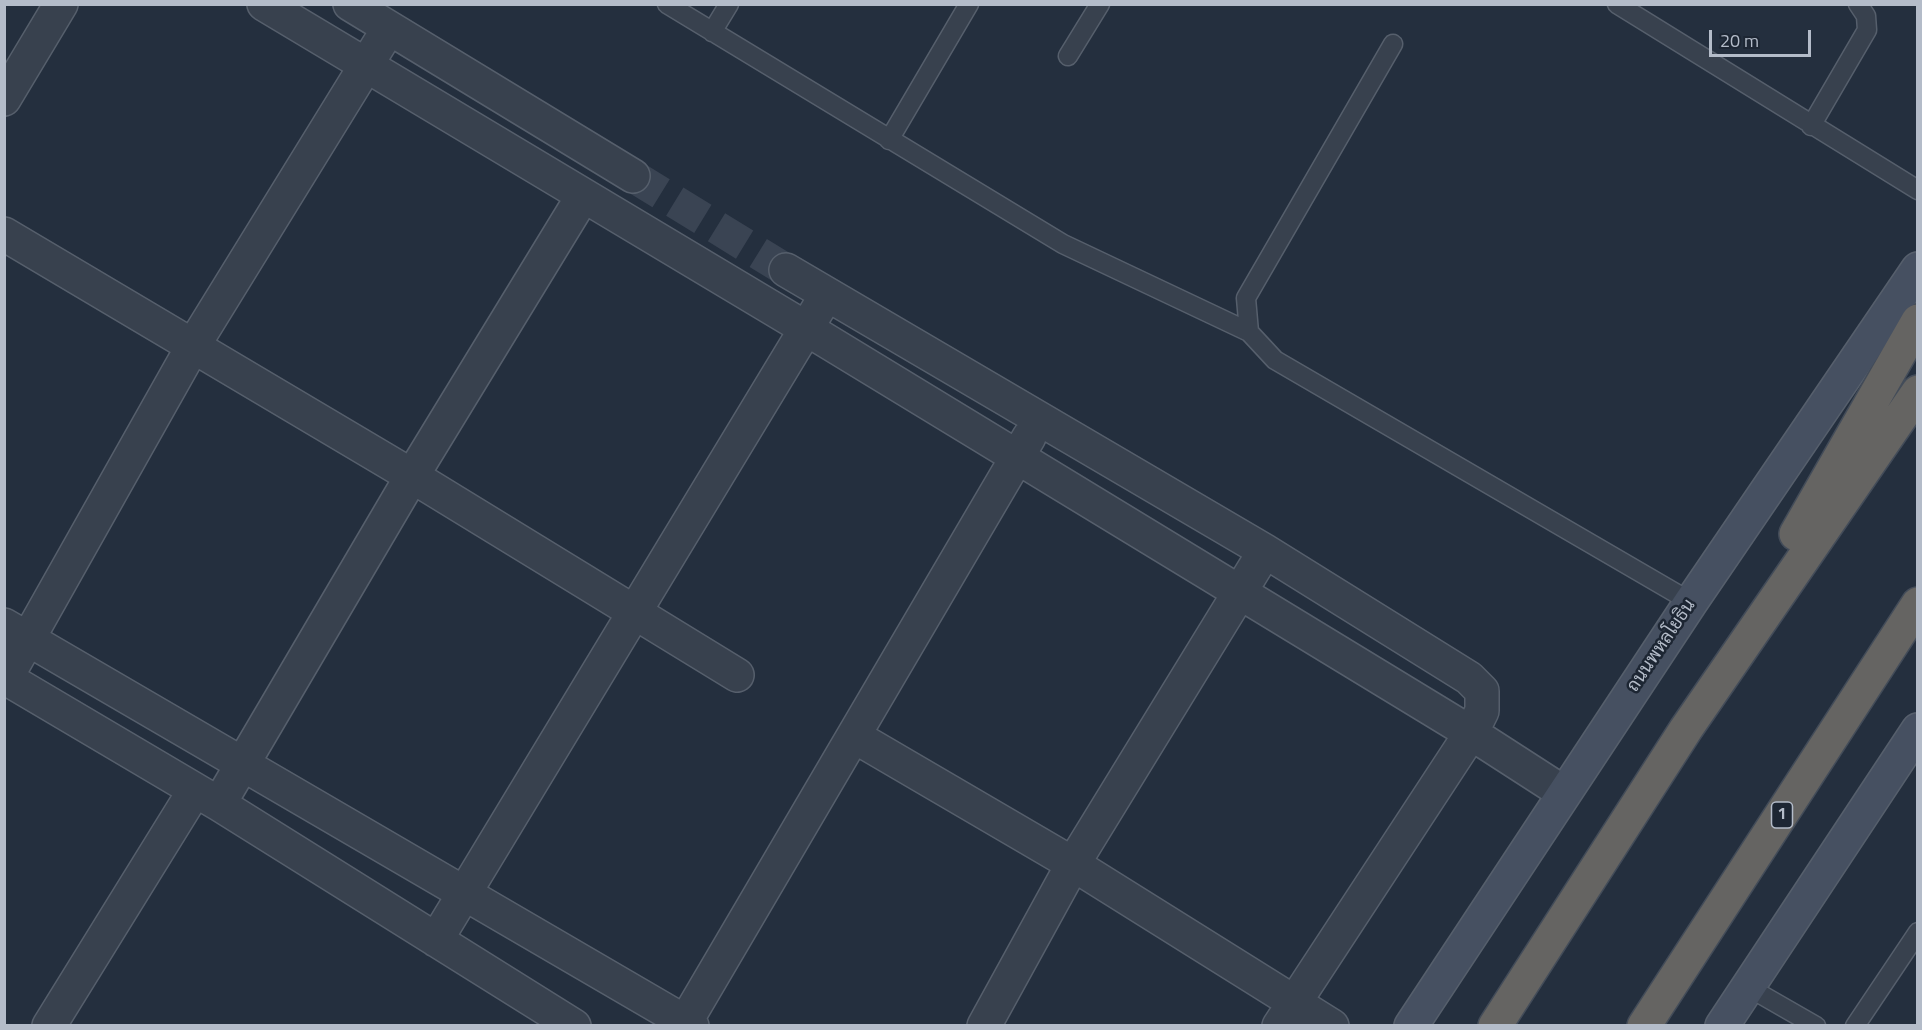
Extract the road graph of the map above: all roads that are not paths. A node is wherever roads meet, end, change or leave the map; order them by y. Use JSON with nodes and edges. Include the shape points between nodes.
{"nodes":[{"id":1,"x":61,"y":4,"type":"edge"},
{"id":2,"x":264,"y":4,"type":"edge"},
{"id":3,"x":350,"y":4,"type":"edge"},
{"id":4,"x":667,"y":4,"type":"edge"},
{"id":5,"x":729,"y":4,"type":"edge"},
{"id":6,"x":969,"y":4,"type":"edge"},
{"id":7,"x":1100,"y":4,"type":"edge"},
{"id":8,"x":1617,"y":4,"type":"edge"},
{"id":9,"x":1858,"y":4,"type":"edge"},
{"id":10,"x":389,"y":28,"type":"junction"},
{"id":11,"x":712,"y":32,"type":"junction"},
{"id":12,"x":1394,"y":44,"type":"dead end"},
{"id":13,"x":1068,"y":56,"type":"dead end"},
{"id":14,"x":367,"y":65,"type":"junction"},
{"id":15,"x":4,"y":99,"type":"edge"},
{"id":16,"x":1812,"y":126,"type":"junction"},
{"id":17,"x":889,"y":140,"type":"junction"},
{"id":18,"x":633,"y":176,"type":"tunnel mouth"},
{"id":19,"x":1917,"y":190,"type":"edge"},
{"id":20,"x":583,"y":196,"type":"junction"},
{"id":21,"x":4,"y":234,"type":"edge"},
{"id":22,"x":1917,"y":269,"type":"edge"},
{"id":23,"x":786,"y":270,"type":"tunnel mouth"},
{"id":24,"x":826,"y":295,"type":"junction"},
{"id":25,"x":1917,"y":321,"type":"edge"},
{"id":26,"x":807,"y":329,"type":"junction"},
{"id":27,"x":1250,"y":332,"type":"junction"},
{"id":28,"x":193,"y":346,"type":"junction"},
{"id":29,"x":1917,"y":392,"type":"edge"},
{"id":30,"x":1040,"y":418,"type":"junction"},
{"id":31,"x":1018,"y":457,"type":"junction"},
{"id":32,"x":412,"y":476,"type":"junction"},
{"id":33,"x":1265,"y":551,"type":"junction"},
{"id":34,"x":1240,"y":593,"type":"junction"},
{"id":35,"x":1691,"y":602,"type":"junction"},
{"id":36,"x":1917,"y":603,"type":"edge"},
{"id":37,"x":633,"y":611,"type":"junction"},
{"id":38,"x":16,"y":632,"type":"edge"},
{"id":39,"x":1917,"y":634,"type":"edge"},
{"id":40,"x":737,"y":675,"type":"dead end"},
{"id":41,"x":5,"y":677,"type":"edge"},
{"id":42,"x":1686,"y":729,"type":"junction"},
{"id":43,"x":1917,"y":730,"type":"edge"},
{"id":44,"x":1471,"y":733,"type":"junction"},
{"id":45,"x":854,"y":736,"type":"junction"},
{"id":46,"x":241,"y":763,"type":"junction"},
{"id":47,"x":1798,"y":790,"type":"junction"},
{"id":48,"x":1564,"y":793,"type":"junction"},
{"id":49,"x":207,"y":797,"type":"junction"},
{"id":50,"x":1073,"y":864,"type":"junction"},
{"id":51,"x":465,"y":894,"type":"junction"},
{"id":52,"x":1917,"y":932,"type":"edge"},
{"id":53,"x":436,"y":940,"type":"junction"},
{"id":54,"x":1748,"y":987,"type":"junction"},
{"id":55,"x":1286,"y":1013,"type":"edge"},
{"id":56,"x":687,"y":1024,"type":"edge"},
{"id":57,"x":49,"y":1026,"type":"edge"},
{"id":58,"x":574,"y":1026,"type":"edge"},
{"id":59,"x":984,"y":1026,"type":"edge"},
{"id":60,"x":1332,"y":1026,"type":"edge"},
{"id":61,"x":1411,"y":1026,"type":"edge"},
{"id":62,"x":1495,"y":1026,"type":"edge"},
{"id":63,"x":1644,"y":1026,"type":"edge"},
{"id":64,"x":1722,"y":1026,"type":"edge"},
{"id":65,"x":1816,"y":1026,"type":"edge"},
{"id":66,"x":1855,"y":1026,"type":"edge"}],
"edges":[{"from":1,"to":15,"type":"street"},
{"from":2,"to":14,"type":"street"},
{"from":3,"to":10,"type":"street"},
{"from":4,"to":11,"type":"lane"},
{"from":5,"to":11,"type":"lane"},
{"from":6,"to":17,"type":"lane"},
{"from":7,"to":13,"type":"lane"},
{"from":8,"to":16,"type":"lane"},
{"from":9,"to":16,"type":"lane","via":[[1866,16],[1867,30]]},
{"from":10,"to":14,"type":"street"},
{"from":10,"to":18,"type":"street"},
{"from":11,"to":17,"type":"lane"},
{"from":12,"to":27,"type":"lane","via":[[1246,298]]},
{"from":14,"to":20,"type":"street"},
{"from":14,"to":28,"type":"street"},
{"from":16,"to":19,"type":"lane"},
{"from":17,"to":27,"type":"lane","via":[[1064,244]]},
{"from":20,"to":26,"type":"street"},
{"from":20,"to":32,"type":"street"},
{"from":21,"to":28,"type":"street"},
{"from":22,"to":35,"type":"main road","name":"ถนนพหลโยธิน"},
{"from":23,"to":24,"type":"street"},
{"from":24,"to":26,"type":"street"},
{"from":24,"to":30,"type":"street"},
{"from":25,"to":42,"type":"highway"},
{"from":26,"to":31,"type":"street"},
{"from":26,"to":37,"type":"street"},
{"from":27,"to":35,"type":"lane","via":[[1275,360]]},
{"from":28,"to":32,"type":"street"},
{"from":28,"to":38,"type":"street"},
{"from":29,"to":42,"type":"highway"},
{"from":30,"to":31,"type":"street"},
{"from":30,"to":33,"type":"street"},
{"from":31,"to":34,"type":"street"},
{"from":31,"to":45,"type":"street"},
{"from":32,"to":37,"type":"street"},
{"from":32,"to":46,"type":"street"},
{"from":33,"to":34,"type":"street"},
{"from":33,"to":44,"type":"street","via":[[1469,678],[1482,691],[1482,711]]},
{"from":34,"to":44,"type":"street"},
{"from":34,"to":50,"type":"street"},
{"from":35,"to":48,"type":"main road","name":"ถนนพหลโยธิน"},
{"from":36,"to":47,"type":"highway","number":"1"},
{"from":37,"to":40,"type":"street"},
{"from":37,"to":51,"type":"street"},
{"from":38,"to":41,"type":"street"},
{"from":38,"to":46,"type":"street"},
{"from":39,"to":47,"type":"highway"},
{"from":41,"to":49,"type":"street"},
{"from":42,"to":62,"type":"highway"},
{"from":43,"to":54,"type":"main road"},
{"from":44,"to":48,"type":"street"},
{"from":44,"to":55,"type":"street"},
{"from":45,"to":50,"type":"street"},
{"from":45,"to":56,"type":"street"},
{"from":46,"to":49,"type":"street"},
{"from":46,"to":51,"type":"street"},
{"from":47,"to":63,"type":"highway","number":"1"},
{"from":48,"to":61,"type":"main road","name":"ถนนพหลโยธิน"},
{"from":49,"to":53,"type":"street"},
{"from":49,"to":57,"type":"street"},
{"from":50,"to":55,"type":"street"},
{"from":50,"to":59,"type":"street"},
{"from":51,"to":53,"type":"street"},
{"from":51,"to":56,"type":"street"},
{"from":52,"to":66,"type":"lane"},
{"from":53,"to":58,"type":"street"},
{"from":54,"to":64,"type":"main road"},
{"from":54,"to":65,"type":"lane"},
{"from":55,"to":60,"type":"street"}]}
